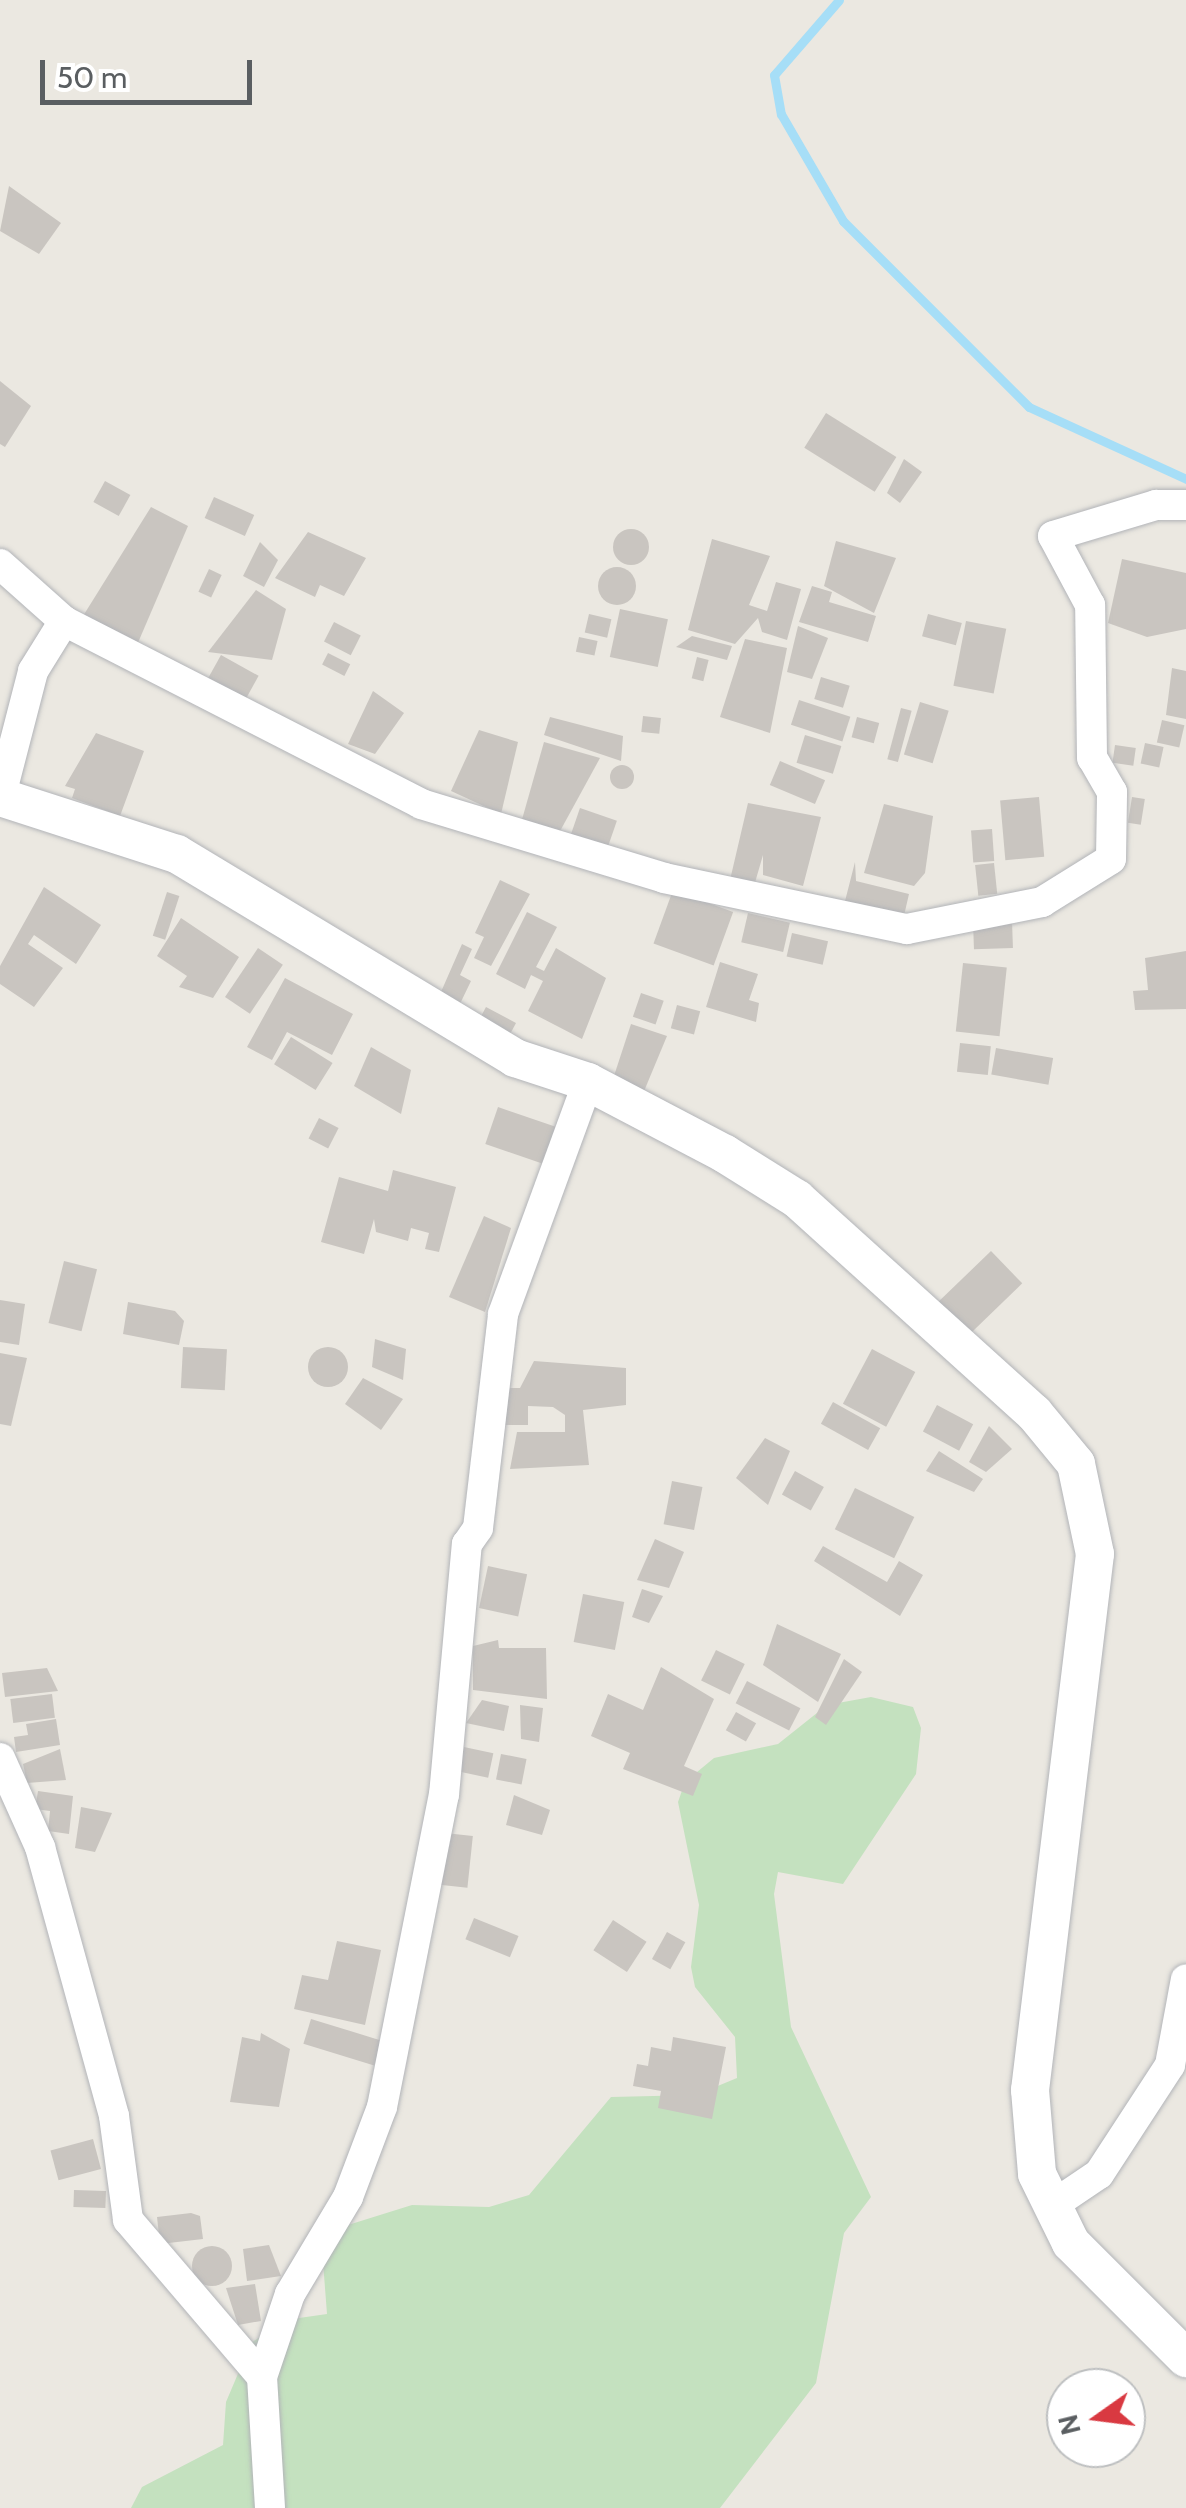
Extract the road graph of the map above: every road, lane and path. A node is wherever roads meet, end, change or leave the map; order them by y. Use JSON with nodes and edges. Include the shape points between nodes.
{"nodes":[{"id":1,"x":1186,"y":505,"type":"edge"},
{"id":2,"x":0,"y":564,"type":"edge"},
{"id":3,"x":64,"y":620,"type":"junction"},
{"id":4,"x":0,"y":798,"type":"edge"},
{"id":5,"x":588,"y":1082,"type":"junction"},
{"id":6,"x":0,"y":1758,"type":"edge"},
{"id":7,"x":1186,"y":1978,"type":"edge"},
{"id":8,"x":1050,"y":2207,"type":"junction"},
{"id":9,"x":1186,"y":2358,"type":"edge"},
{"id":10,"x":262,"y":2377,"type":"junction"},
{"id":11,"x":270,"y":2508,"type":"edge"}],
"edges":[{"from":1,"to":3,"type":"street","via":[[1156,505],[1053,536],[1090,605],[1092,758],[1112,792],[1112,858],[1042,902],[907,929],[664,878],[420,804]]},
{"from":2,"to":3,"type":"street"},
{"from":3,"to":4,"type":"street","via":[[33,671]]},
{"from":4,"to":5,"type":"street","via":[[177,854],[515,1058]]},
{"from":5,"to":8,"type":"street","via":[[797,1199],[1034,1414],[1076,1464],[1096,1554],[1030,2090],[1036,2174]]},
{"from":5,"to":10,"type":"street","via":[[503,1314],[478,1528],[467,1544],[444,1794],[382,2107],[348,2197],[290,2294]]},
{"from":6,"to":10,"type":"street","via":[[50,1885],[114,2116],[128,2220]]},
{"from":7,"to":8,"type":"street","via":[[1170,2065],[1098,2174]]},
{"from":8,"to":9,"type":"street","via":[[1071,2243]]},
{"from":10,"to":11,"type":"street"}]}
